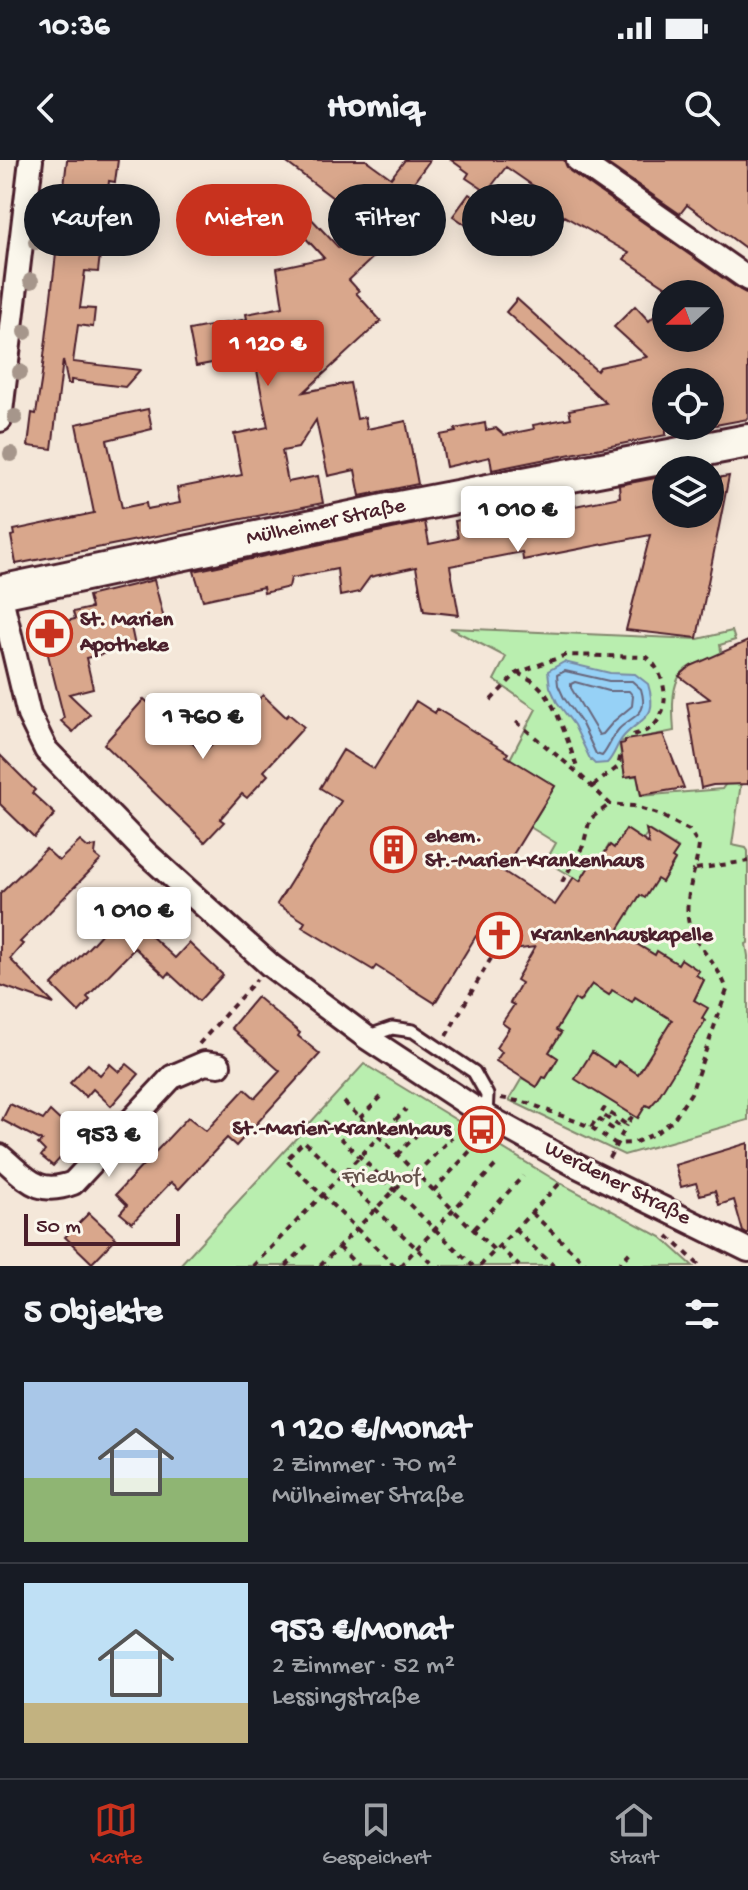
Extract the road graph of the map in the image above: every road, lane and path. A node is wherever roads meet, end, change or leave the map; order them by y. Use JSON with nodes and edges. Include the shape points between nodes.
{"nodes":[{"id":1,"x":31,"y":160,"type":"edge"},
{"id":2,"x":578,"y":160,"type":"edge"},
{"id":3,"x":748,"y":279,"type":"edge"},
{"id":4,"x":0,"y":420,"type":"edge"},
{"id":5,"x":748,"y":441,"type":"edge"},
{"id":6,"x":0,"y":593,"type":"edge"},
{"id":7,"x":517,"y":673,"type":"junction"},
{"id":8,"x":491,"y":700,"type":"dead end"},
{"id":9,"x":512,"y":718,"type":"dead end"},
{"id":10,"x":628,"y":739,"type":"dead end"},
{"id":11,"x":621,"y":753,"type":"dead end"},
{"id":12,"x":578,"y":773,"type":"junction"},
{"id":13,"x":593,"y":787,"type":"junction"},
{"id":14,"x":610,"y":804,"type":"junction"},
{"id":15,"x":146,"y":853,"type":"junction"},
{"id":16,"x":174,"y":858,"type":"dead end"},
{"id":17,"x":748,"y":861,"type":"edge"},
{"id":18,"x":696,"y":869,"type":"junction"},
{"id":19,"x":562,"y":882,"type":"dead end"},
{"id":20,"x":497,"y":948,"type":"dead end"},
{"id":21,"x":270,"y":965,"type":"junction"},
{"id":22,"x":366,"y":1037,"type":"junction"},
{"id":23,"x":439,"y":1048,"type":"junction"},
{"id":24,"x":219,"y":1065,"type":"dead end"},
{"id":25,"x":172,"y":1077,"type":"junction"},
{"id":26,"x":381,"y":1097,"type":"dead end"},
{"id":27,"x":344,"y":1102,"type":"dead end"},
{"id":28,"x":487,"y":1106,"type":"junction"},
{"id":29,"x":406,"y":1109,"type":"dead end"},
{"id":30,"x":633,"y":1115,"type":"dead end"},
{"id":31,"x":360,"y":1118,"type":"junction"},
{"id":32,"x":323,"y":1121,"type":"dead end"},
{"id":33,"x":429,"y":1122,"type":"dead end"},
{"id":34,"x":627,"y":1125,"type":"junction"},
{"id":35,"x":591,"y":1127,"type":"junction"},
{"id":36,"x":379,"y":1137,"type":"junction"},
{"id":37,"x":452,"y":1137,"type":"dead end"},
{"id":38,"x":616,"y":1144,"type":"junction"},
{"id":39,"x":473,"y":1148,"type":"dead end"},
{"id":40,"x":397,"y":1155,"type":"junction"},
{"id":41,"x":0,"y":1156,"type":"edge"},
{"id":42,"x":359,"y":1157,"type":"junction"},
{"id":43,"x":495,"y":1166,"type":"dead end"},
{"id":44,"x":577,"y":1166,"type":"junction"},
{"id":45,"x":415,"y":1173,"type":"junction"},
{"id":46,"x":341,"y":1176,"type":"junction"},
{"id":47,"x":523,"y":1176,"type":"dead end"},
{"id":48,"x":394,"y":1191,"type":"junction"},
{"id":49,"x":433,"y":1191,"type":"junction"},
{"id":50,"x":322,"y":1195,"type":"junction"},
{"id":51,"x":376,"y":1210,"type":"junction"},
{"id":52,"x":453,"y":1210,"type":"junction"},
{"id":53,"x":532,"y":1213,"type":"junction"},
{"id":54,"x":357,"y":1229,"type":"junction"},
{"id":55,"x":435,"y":1229,"type":"junction"},
{"id":56,"x":474,"y":1229,"type":"junction"},
{"id":57,"x":515,"y":1230,"type":"junction"},
{"id":58,"x":310,"y":1242,"type":"dead end"},
{"id":59,"x":339,"y":1247,"type":"junction"},
{"id":60,"x":416,"y":1248,"type":"junction"},
{"id":61,"x":497,"y":1249,"type":"junction"},
{"id":62,"x":633,"y":1249,"type":"dead end"},
{"id":63,"x":748,"y":1250,"type":"edge"},
{"id":64,"x":587,"y":1265,"type":"edge"},
{"id":65,"x":253,"y":1266,"type":"edge"},
{"id":66,"x":286,"y":1266,"type":"edge"},
{"id":67,"x":320,"y":1266,"type":"edge"},
{"id":68,"x":358,"y":1266,"type":"edge"},
{"id":69,"x":398,"y":1266,"type":"edge"},
{"id":70,"x":435,"y":1266,"type":"edge"},
{"id":71,"x":473,"y":1266,"type":"edge"},
{"id":72,"x":480,"y":1266,"type":"edge"},
{"id":73,"x":519,"y":1266,"type":"edge"},
{"id":74,"x":554,"y":1266,"type":"edge"},
{"id":75,"x":617,"y":1266,"type":"edge"}],
"edges":[{"from":1,"to":4,"type":"street"},
{"from":2,"to":3,"type":"street"},
{"from":5,"to":6,"type":"street","name":"Mülheimer Straße"},
{"from":6,"to":15,"type":"street","name":"Werdener Straße","via":[[39,738]]},
{"from":7,"to":8,"type":"path"},
{"from":7,"to":10,"type":"path","via":[[566,655],[647,657],[657,665],[665,699],[654,725]]},
{"from":7,"to":12,"type":"path","via":[[537,683],[546,696]]},
{"from":9,"to":12,"type":"path"},
{"from":11,"to":13,"type":"path","via":[[618,767]]},
{"from":12,"to":13,"type":"path"},
{"from":13,"to":14,"type":"path"},
{"from":14,"to":18,"type":"path","via":[[633,806],[689,830],[699,846]]},
{"from":14,"to":19,"type":"path","via":[[590,819],[583,846]]},
{"from":15,"to":16,"type":"street"},
{"from":15,"to":21,"type":"street","name":"Werdener Straße","via":[[231,920]]},
{"from":17,"to":18,"type":"path"},
{"from":18,"to":38,"type":"path","via":[[688,921],[723,977],[724,1003],[691,1093],[673,1120],[634,1143]]},
{"from":20,"to":23,"type":"path"},
{"from":21,"to":22,"type":"street","name":"Werdener Straße"},
{"from":21,"to":25,"type":"path"},
{"from":22,"to":23,"type":"lane","name":"Werdener Straße","via":[[392,1028],[413,1031]]},
{"from":22,"to":28,"type":"street","name":"Werdener Straße"},
{"from":23,"to":28,"type":"lane","name":"Werdener Straße","via":[[474,1072]]},
{"from":24,"to":25,"type":"street","via":[[205,1063]]},
{"from":25,"to":41,"type":"street","via":[[73,1183],[56,1189],[35,1185]]},
{"from":26,"to":31,"type":"path"},
{"from":27,"to":31,"type":"path"},
{"from":28,"to":35,"type":"path","via":[[528,1103]]},
{"from":28,"to":44,"type":"street","name":"Werdener Straße"},
{"from":29,"to":36,"type":"path"},
{"from":30,"to":34,"type":"path"},
{"from":31,"to":36,"type":"path"},
{"from":32,"to":42,"type":"path"},
{"from":33,"to":40,"type":"path"},
{"from":34,"to":35,"type":"path","via":[[604,1109],[601,1114],[618,1125],[614,1130],[597,1118]]},
{"from":34,"to":38,"type":"path"},
{"from":35,"to":38,"type":"path"},
{"from":36,"to":40,"type":"path"},
{"from":36,"to":42,"type":"path"},
{"from":37,"to":45,"type":"path"},
{"from":39,"to":49,"type":"path"},
{"from":40,"to":45,"type":"path"},
{"from":42,"to":46,"type":"path"},
{"from":42,"to":48,"type":"path"},
{"from":43,"to":52,"type":"path"},
{"from":44,"to":53,"type":"path"},
{"from":44,"to":63,"type":"street","name":"Werdener Straße"},
{"from":45,"to":48,"type":"path"},
{"from":45,"to":49,"type":"path"},
{"from":46,"to":50,"type":"path"},
{"from":46,"to":50,"type":"path","via":[[304,1141],[286,1160]]},
{"from":46,"to":51,"type":"path"},
{"from":47,"to":56,"type":"path"},
{"from":48,"to":51,"type":"path"},
{"from":48,"to":55,"type":"path"},
{"from":49,"to":52,"type":"path"},
{"from":50,"to":54,"type":"path"},
{"from":50,"to":65,"type":"path"},
{"from":51,"to":54,"type":"path"},
{"from":51,"to":60,"type":"path"},
{"from":52,"to":55,"type":"path"},
{"from":52,"to":56,"type":"path"},
{"from":53,"to":57,"type":"path"},
{"from":53,"to":64,"type":"path"},
{"from":54,"to":59,"type":"path"},
{"from":54,"to":69,"type":"path"},
{"from":55,"to":60,"type":"path"},
{"from":55,"to":71,"type":"path"},
{"from":56,"to":61,"type":"path"},
{"from":57,"to":61,"type":"path"},
{"from":57,"to":74,"type":"path"},
{"from":58,"to":66,"type":"path"},
{"from":59,"to":67,"type":"path"},
{"from":59,"to":68,"type":"path"},
{"from":60,"to":69,"type":"path"},
{"from":60,"to":70,"type":"path"},
{"from":61,"to":72,"type":"path"},
{"from":61,"to":73,"type":"path"},
{"from":62,"to":75,"type":"path"}]}
